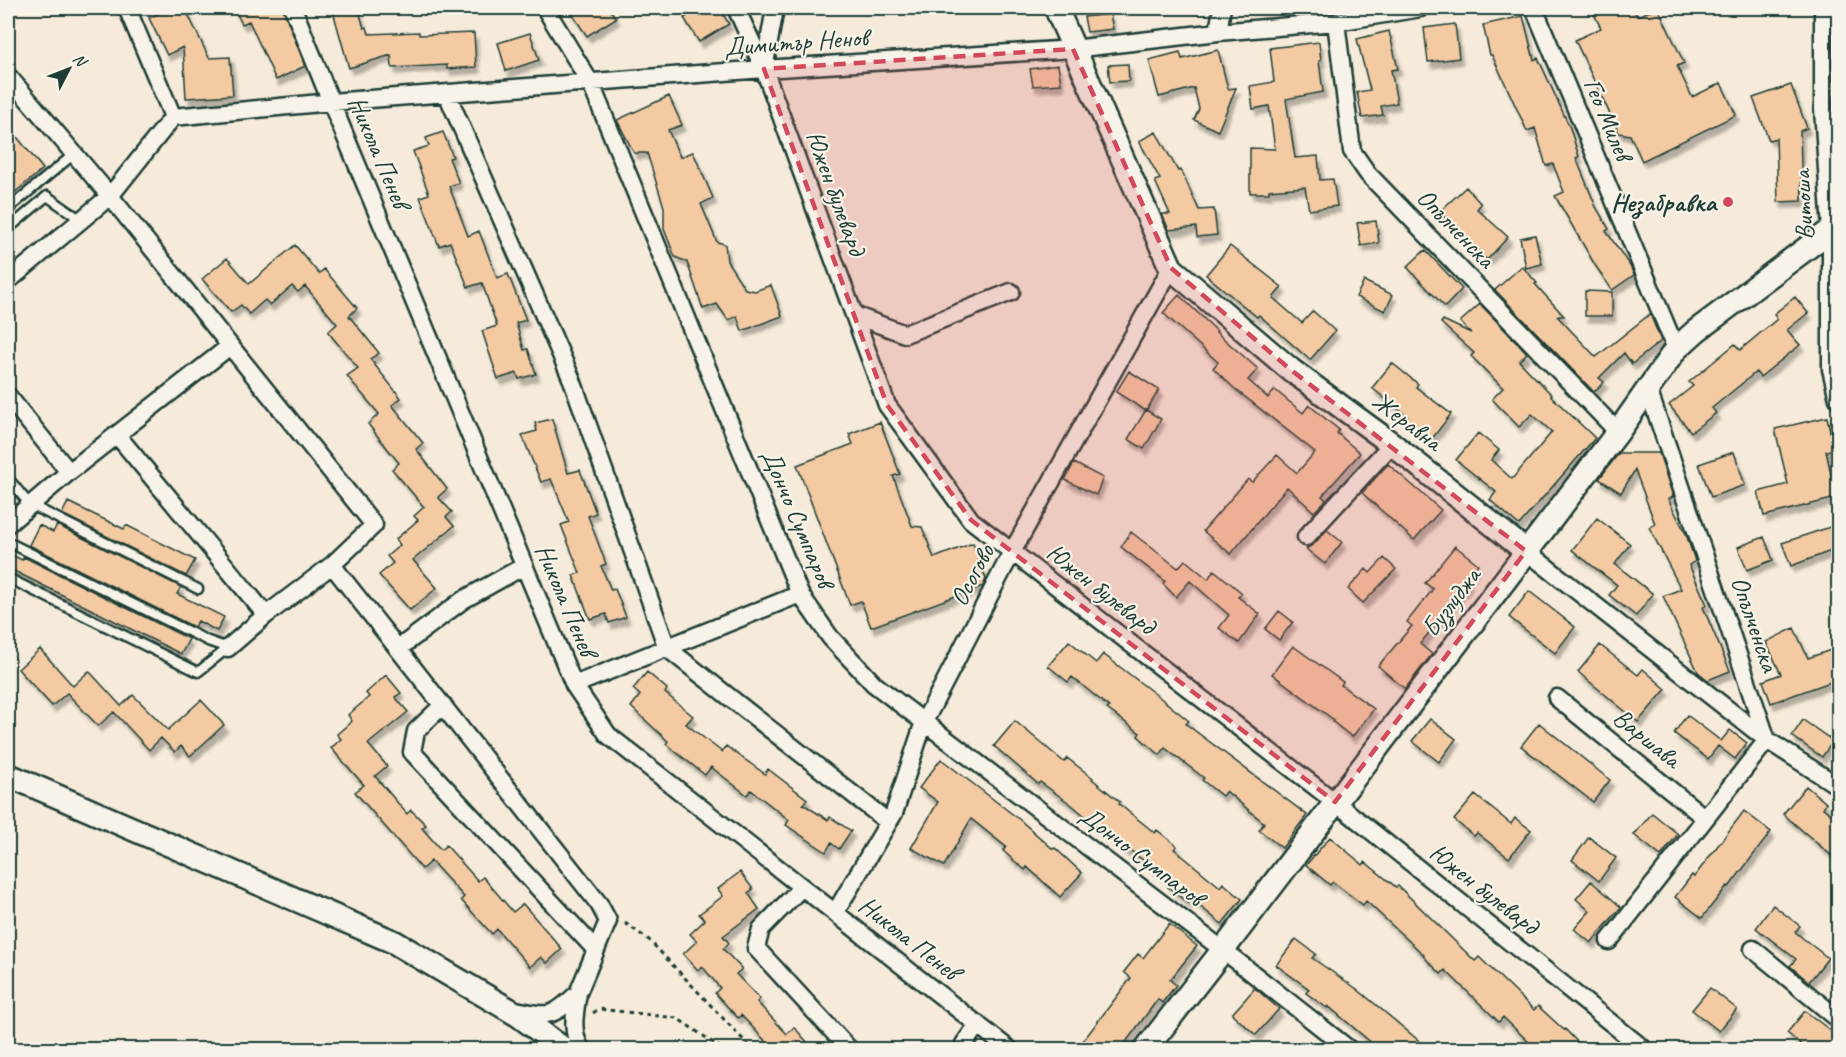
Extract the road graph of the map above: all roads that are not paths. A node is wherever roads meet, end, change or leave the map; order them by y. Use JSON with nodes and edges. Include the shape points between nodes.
{"nodes":[{"id":1,"x":127,"y":8,"type":"edge"},
{"id":2,"x":293,"y":8,"type":"edge"},
{"id":3,"x":545,"y":8,"type":"edge"},
{"id":4,"x":736,"y":8,"type":"edge"},
{"id":5,"x":773,"y":8,"type":"edge"},
{"id":6,"x":1056,"y":8,"type":"edge"},
{"id":7,"x":1222,"y":8,"type":"edge"},
{"id":8,"x":1421,"y":8,"type":"edge"},
{"id":9,"x":1534,"y":8,"type":"edge"},
{"id":10,"x":1823,"y":8,"type":"edge"},
{"id":11,"x":1336,"y":22,"type":"junction"},
{"id":12,"x":1218,"y":32,"type":"junction"},
{"id":13,"x":1073,"y":49,"type":"junction"},
{"id":14,"x":764,"y":69,"type":"junction"},
{"id":15,"x":8,"y":76,"type":"edge"},
{"id":16,"x":591,"y":84,"type":"junction"},
{"id":17,"x":447,"y":94,"type":"junction"},
{"id":18,"x":330,"y":102,"type":"junction"},
{"id":19,"x":1831,"y":106,"type":"edge"},
{"id":20,"x":173,"y":117,"type":"junction"},
{"id":21,"x":74,"y":154,"type":"junction"},
{"id":22,"x":110,"y":196,"type":"junction"},
{"id":23,"x":8,"y":209,"type":"edge"},
{"id":24,"x":81,"y":220,"type":"junction"},
{"id":25,"x":1835,"y":228,"type":"edge"},
{"id":26,"x":8,"y":230,"type":"edge"},
{"id":27,"x":1171,"y":268,"type":"junction"},
{"id":28,"x":8,"y":281,"type":"edge"},
{"id":29,"x":1011,"y":292,"type":"dead end"},
{"id":30,"x":854,"y":315,"type":"junction"},
{"id":31,"x":230,"y":346,"type":"junction"},
{"id":32,"x":1676,"y":349,"type":"junction"},
{"id":33,"x":1648,"y":389,"type":"junction"},
{"id":34,"x":8,"y":396,"type":"edge"},
{"id":35,"x":1839,"y":399,"type":"edge"},
{"id":36,"x":1618,"y":432,"type":"junction"},
{"id":37,"x":117,"y":435,"type":"junction"},
{"id":38,"x":1392,"y":444,"type":"junction"},
{"id":39,"x":69,"y":472,"type":"junction"},
{"id":40,"x":8,"y":478,"type":"edge"},
{"id":41,"x":29,"y":504,"type":"junction"},
{"id":42,"x":8,"y":524,"type":"edge"},
{"id":43,"x":1306,"y":537,"type":"dead end"},
{"id":44,"x":8,"y":542,"type":"edge"},
{"id":45,"x":1526,"y":551,"type":"junction"},
{"id":46,"x":1012,"y":552,"type":"junction"},
{"id":47,"x":332,"y":565,"type":"junction"},
{"id":48,"x":524,"y":566,"type":"junction"},
{"id":49,"x":8,"y":578,"type":"edge"},
{"id":50,"x":198,"y":589,"type":"dead end"},
{"id":51,"x":800,"y":594,"type":"junction"},
{"id":52,"x":266,"y":615,"type":"junction"},
{"id":53,"x":228,"y":648,"type":"junction"},
{"id":54,"x":399,"y":648,"type":"junction"},
{"id":55,"x":667,"y":648,"type":"junction"},
{"id":56,"x":574,"y":685,"type":"junction"},
{"id":57,"x":1557,"y":698,"type":"dead end"},
{"id":58,"x":443,"y":705,"type":"junction"},
{"id":59,"x":924,"y":722,"type":"junction"},
{"id":60,"x":1767,"y":740,"type":"junction"},
{"id":61,"x":8,"y":775,"type":"edge"},
{"id":62,"x":1839,"y":786,"type":"edge"},
{"id":63,"x":1335,"y":802,"type":"junction"},
{"id":64,"x":1705,"y":818,"type":"junction"},
{"id":65,"x":888,"y":822,"type":"junction"},
{"id":66,"x":802,"y":887,"type":"junction"},
{"id":67,"x":835,"y":913,"type":"junction"},
{"id":68,"x":1609,"y":941,"type":"dead end"},
{"id":69,"x":1753,"y":949,"type":"dead end"},
{"id":70,"x":596,"y":950,"type":"junction"},
{"id":71,"x":1223,"y":950,"type":"junction"},
{"id":72,"x":578,"y":993,"type":"junction"},
{"id":73,"x":508,"y":1009,"type":"junction"},
{"id":74,"x":1839,"y":1019,"type":"edge"},
{"id":75,"x":978,"y":1024,"type":"junction"},
{"id":76,"x":565,"y":1050,"type":"edge"},
{"id":77,"x":582,"y":1050,"type":"edge"},
{"id":78,"x":850,"y":1050,"type":"edge"},
{"id":79,"x":969,"y":1050,"type":"edge"},
{"id":80,"x":1010,"y":1050,"type":"edge"},
{"id":81,"x":1145,"y":1050,"type":"edge"},
{"id":82,"x":1350,"y":1050,"type":"edge"},
{"id":83,"x":1645,"y":1050,"type":"edge"}],
"edges":[{"from":1,"to":20,"type":"street"},
{"from":2,"to":18,"type":"street","name":"Никола Пенев"},
{"from":3,"to":16,"type":"street","name":"Дончо Сумпаров"},
{"from":4,"to":14,"type":"street","name":"Южен булевард"},
{"from":5,"to":14,"type":"street"},
{"from":6,"to":13,"type":"street","name":"Жеравна"},
{"from":7,"to":12,"type":"street"},
{"from":8,"to":11,"type":"street","name":"Димитър Ненов"},
{"from":9,"to":32,"type":"street","name":"Гео Милев"},
{"from":10,"to":19,"type":"street","name":"Витоша"},
{"from":11,"to":12,"type":"street","name":"Димитър Ненов"},
{"from":11,"to":36,"type":"street","name":"Опълченска","via":[[1352,151],[1368,174]]},
{"from":12,"to":13,"type":"street","name":"Димитър Ненов"},
{"from":13,"to":14,"type":"street","name":"Димитър Ненов"},
{"from":13,"to":27,"type":"street","name":"Жеравна"},
{"from":14,"to":16,"type":"street","name":"Димитър Ненов"},
{"from":14,"to":30,"type":"street","name":"Южен булевард"},
{"from":15,"to":21,"type":"street"},
{"from":16,"to":17,"type":"street","name":"Димитър Ненов"},
{"from":16,"to":51,"type":"street","name":"Дончо Сумпаров"},
{"from":17,"to":18,"type":"street","name":"Димитър Ненов"},
{"from":17,"to":55,"type":"street","via":[[572,380]]},
{"from":18,"to":20,"type":"street","name":"Димитър Ненов"},
{"from":18,"to":48,"type":"street","name":"Никола Пенев"},
{"from":19,"to":25,"type":"street","name":"Витоша"},
{"from":20,"to":22,"type":"street"},
{"from":21,"to":22,"type":"street"},
{"from":21,"to":23,"type":"lane"},
{"from":22,"to":24,"type":"street"},
{"from":22,"to":31,"type":"street"},
{"from":24,"to":26,"type":"lane","via":[[47,196]]},
{"from":24,"to":28,"type":"street"},
{"from":25,"to":32,"type":"street","name":"Бузлуджа"},
{"from":25,"to":35,"type":"street","name":"Витоша","via":[[1831,369]]},
{"from":27,"to":38,"type":"street","name":"Жеравна","via":[[1291,369]]},
{"from":27,"to":46,"type":"street","name":"Осогово"},
{"from":29,"to":30,"type":"street","via":[[905,334]]},
{"from":30,"to":46,"type":"street","name":"Южен булевард","via":[[887,405],[971,520]]},
{"from":31,"to":37,"type":"street"},
{"from":31,"to":47,"type":"street","via":[[374,525]]},
{"from":32,"to":33,"type":"street","name":"Бузлуджа"},
{"from":33,"to":36,"type":"street","name":"Бузлуджа"},
{"from":33,"to":60,"type":"street","name":"Опълченска"},
{"from":34,"to":39,"type":"street"},
{"from":36,"to":45,"type":"street","name":"Бузлуджа"},
{"from":37,"to":39,"type":"street"},
{"from":37,"to":52,"type":"street"},
{"from":38,"to":43,"type":"street"},
{"from":38,"to":45,"type":"street","name":"Жеравна"},
{"from":39,"to":41,"type":"street"},
{"from":40,"to":41,"type":"lane"},
{"from":41,"to":42,"type":"street"},
{"from":41,"to":50,"type":"lane"},
{"from":44,"to":53,"type":"lane"},
{"from":45,"to":60,"type":"street","name":"Жеравна"},
{"from":45,"to":63,"type":"street","name":"Бузлуджа"},
{"from":46,"to":59,"type":"street","name":"Осогово"},
{"from":46,"to":63,"type":"street","name":"Южен булевард"},
{"from":47,"to":52,"type":"street"},
{"from":47,"to":54,"type":"street"},
{"from":48,"to":54,"type":"street","via":[[463,600]]},
{"from":48,"to":56,"type":"street","name":"Никола Пенев"},
{"from":49,"to":53,"type":"lane","via":[[198,672]]},
{"from":51,"to":55,"type":"street"},
{"from":51,"to":59,"type":"street","name":"Дончо Сумпаров","via":[[830,637],[874,684]]},
{"from":52,"to":53,"type":"street"},
{"from":54,"to":58,"type":"street"},
{"from":55,"to":56,"type":"street"},
{"from":55,"to":65,"type":"street"},
{"from":56,"to":66,"type":"street","name":"Никола Пенев","via":[[608,735]]},
{"from":57,"to":64,"type":"street","name":"Варшава"},
{"from":58,"to":70,"type":"street","via":[[599,904],[608,921]]},
{"from":58,"to":70,"type":"street","via":[[416,730],[412,752]]},
{"from":59,"to":65,"type":"street","name":"Осогово"},
{"from":59,"to":71,"type":"street","name":"Дончо Сумпаров"},
{"from":60,"to":62,"type":"street","name":"Жеравна"},
{"from":60,"to":64,"type":"street"},
{"from":61,"to":73,"type":"street","via":[[394,942]]},
{"from":63,"to":71,"type":"street","name":"Бузлуджа"},
{"from":63,"to":83,"type":"street","name":"Южен булевард"},
{"from":64,"to":68,"type":"street"},
{"from":65,"to":67,"type":"street","name":"Осогово"},
{"from":66,"to":67,"type":"street","name":"Никола Пенев"},
{"from":66,"to":78,"type":"street","via":[[761,929],[756,948]]},
{"from":67,"to":75,"type":"street","name":"Никола Пенев"},
{"from":69,"to":74,"type":"street"},
{"from":70,"to":72,"type":"street"},
{"from":71,"to":81,"type":"street","name":"Бузлуджа"},
{"from":71,"to":82,"type":"street","name":"Дончо Сумпаров"},
{"from":72,"to":73,"type":"street","via":[[559,1012],[541,1016]]},
{"from":72,"to":77,"type":"street","via":[[573,1019]]},
{"from":73,"to":76,"type":"street"},
{"from":75,"to":79,"type":"street","via":[[964,1044]]},
{"from":75,"to":80,"type":"street","name":"Никола Пенев"}]}
